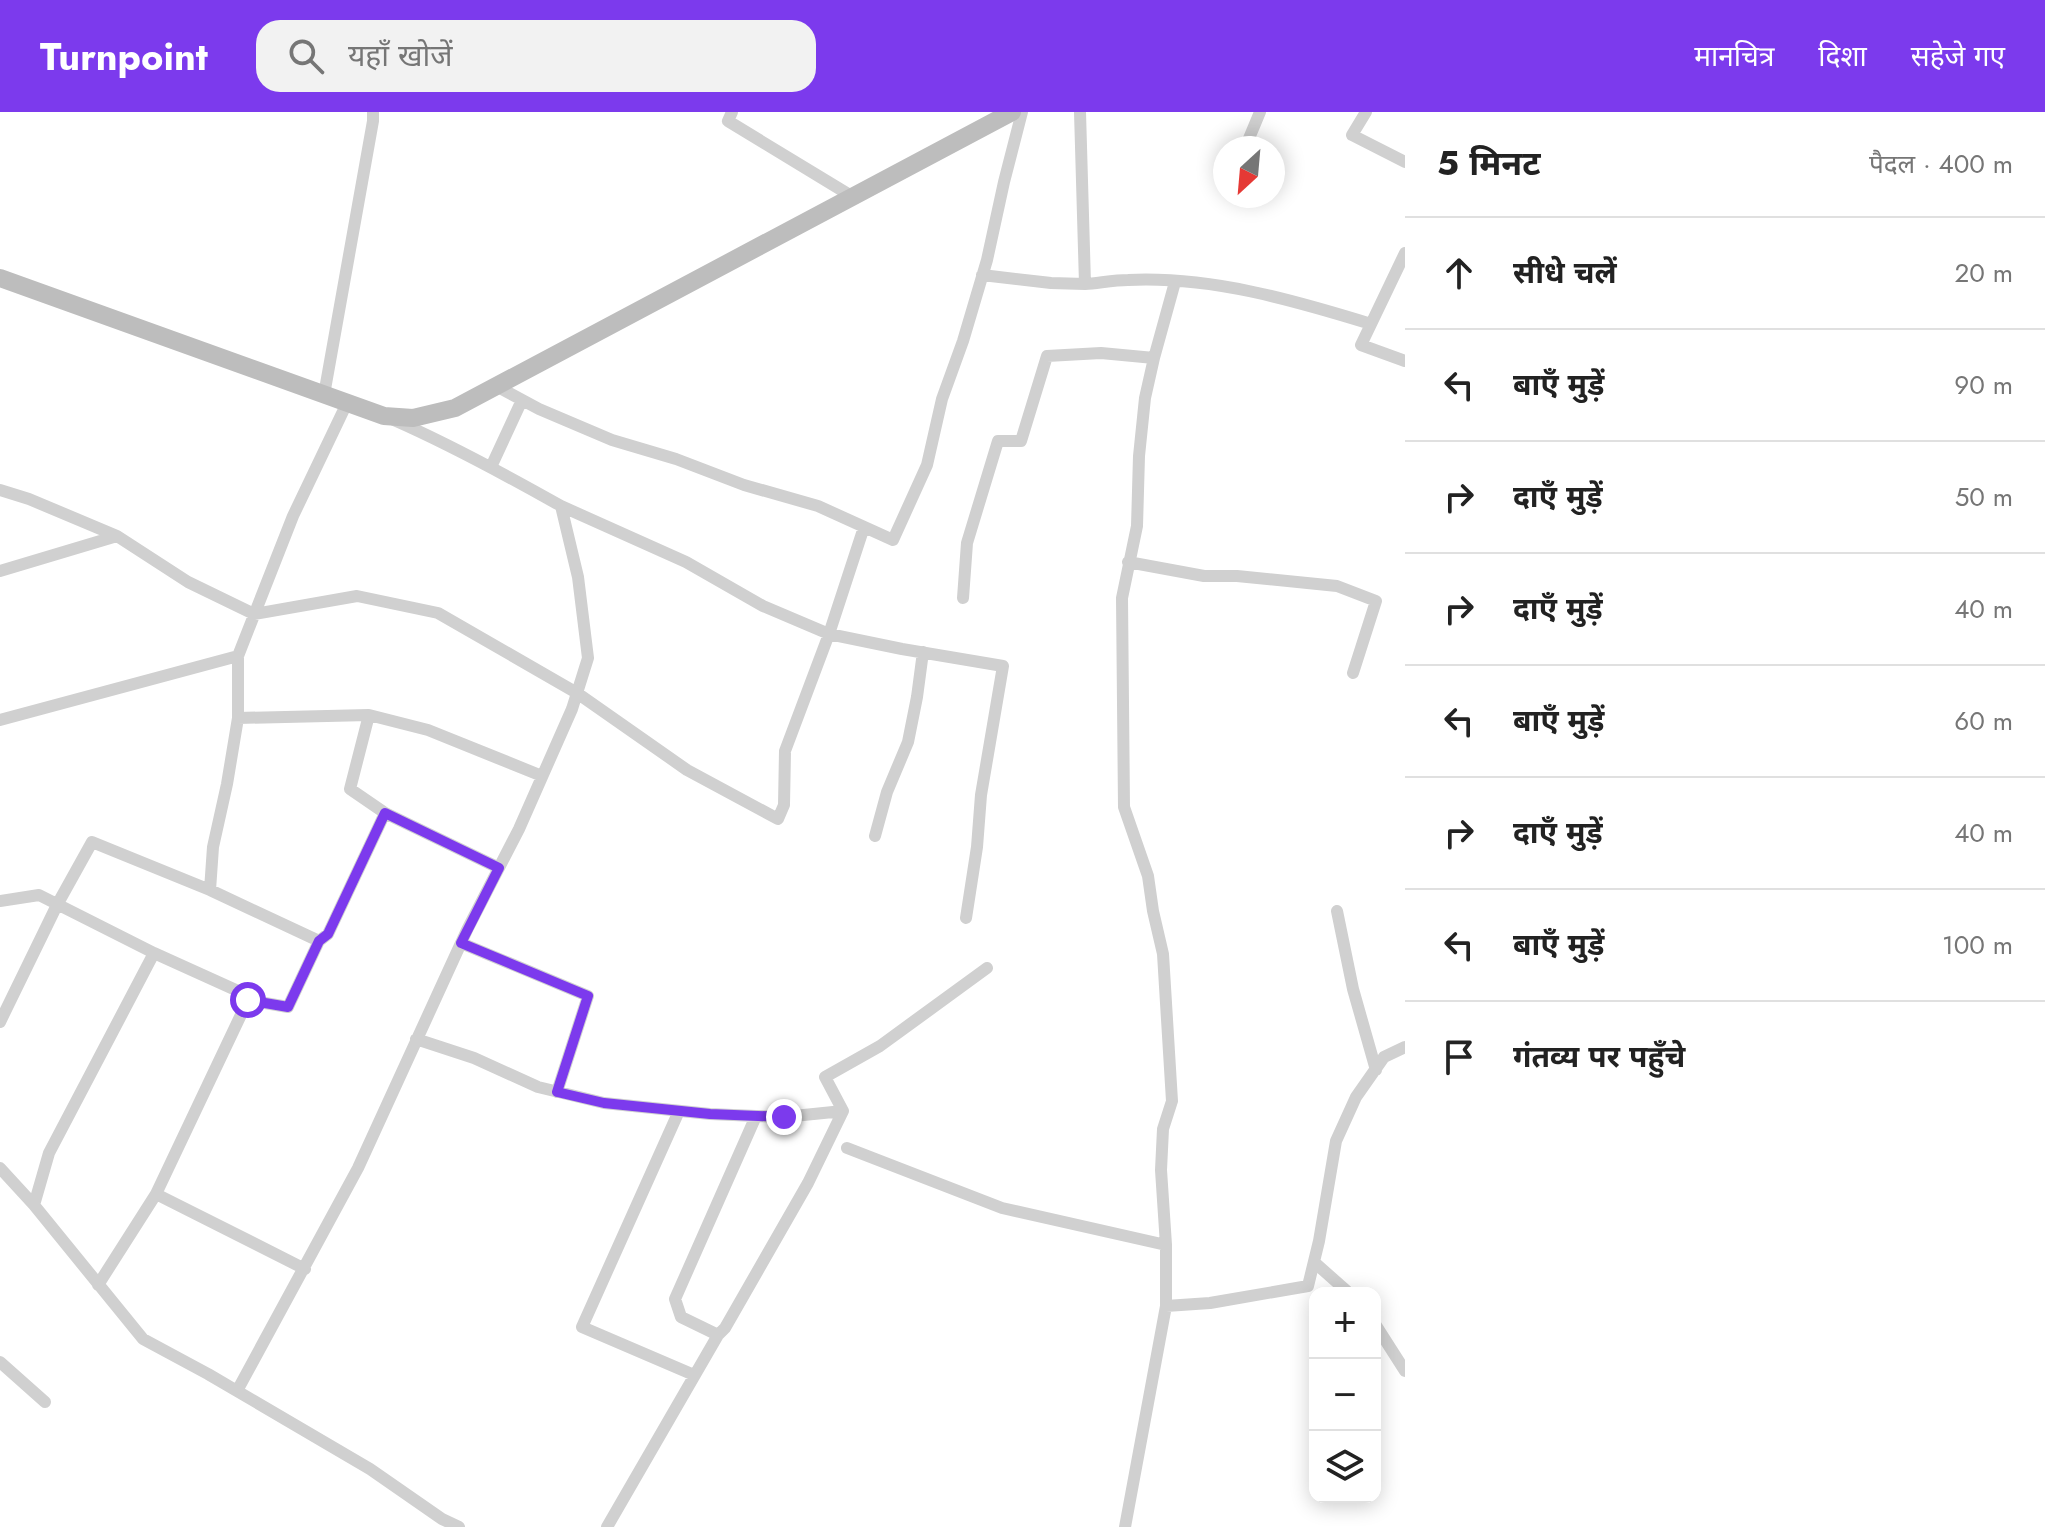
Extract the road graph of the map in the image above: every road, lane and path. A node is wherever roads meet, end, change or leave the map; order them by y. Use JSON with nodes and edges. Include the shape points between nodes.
{"nodes":[{"id":1,"x":373,"y":112,"type":"edge"},
{"id":2,"x":732,"y":112,"type":"edge"},
{"id":3,"x":1012,"y":112,"type":"edge"},
{"id":4,"x":1022,"y":112,"type":"edge"},
{"id":5,"x":1080,"y":112,"type":"edge"},
{"id":6,"x":1260,"y":112,"type":"edge"},
{"id":7,"x":1366,"y":112,"type":"edge"},
{"id":8,"x":1250,"y":136,"type":"edge"},
{"id":9,"x":1405,"y":162,"type":"edge"},
{"id":10,"x":853,"y":197,"type":"junction"},
{"id":11,"x":1405,"y":253,"type":"edge"},
{"id":12,"x":982,"y":275,"type":"junction"},
{"id":13,"x":0,"y":278,"type":"edge"},
{"id":14,"x":1175,"y":282,"type":"junction"},
{"id":15,"x":1085,"y":284,"type":"junction"},
{"id":16,"x":1371,"y":324,"type":"junction"},
{"id":17,"x":1154,"y":358,"type":"junction"},
{"id":18,"x":1405,"y":361,"type":"edge"},
{"id":19,"x":496,"y":386,"type":"junction"},
{"id":20,"x":324,"y":395,"type":"junction"},
{"id":21,"x":522,"y":400,"type":"junction"},
{"id":22,"x":347,"y":403,"type":"junction"},
{"id":23,"x":384,"y":416,"type":"junction"},
{"id":24,"x":491,"y":467,"type":"junction"},
{"id":25,"x":0,"y":490,"type":"edge"},
{"id":26,"x":561,"y":506,"type":"junction"},
{"id":27,"x":864,"y":527,"type":"junction"},
{"id":28,"x":117,"y":536,"type":"junction"},
{"id":29,"x":1128,"y":562,"type":"junction"},
{"id":30,"x":0,"y":571,"type":"edge"},
{"id":31,"x":963,"y":598,"type":"dead end"},
{"id":32,"x":254,"y":614,"type":"junction"},
{"id":33,"x":829,"y":634,"type":"junction"},
{"id":34,"x":923,"y":652,"type":"junction"},
{"id":35,"x":238,"y":656,"type":"junction"},
{"id":36,"x":1353,"y":673,"type":"dead end"},
{"id":37,"x":577,"y":693,"type":"junction"},
{"id":38,"x":369,"y":715,"type":"junction"},
{"id":39,"x":238,"y":718,"type":"junction"},
{"id":40,"x":0,"y":720,"type":"edge"},
{"id":41,"x":542,"y":776,"type":"junction"},
{"id":42,"x":385,"y":813,"type":"junction"},
{"id":43,"x":875,"y":836,"type":"dead end"},
{"id":44,"x":499,"y":868,"type":"junction"},
{"id":45,"x":210,"y":890,"type":"junction"},
{"id":46,"x":0,"y":901,"type":"edge"},
{"id":47,"x":57,"y":905,"type":"junction"},
{"id":48,"x":1337,"y":911,"type":"dead end"},
{"id":49,"x":966,"y":918,"type":"dead end"},
{"id":50,"x":319,"y":941,"type":"junction"},
{"id":51,"x":461,"y":943,"type":"junction"},
{"id":52,"x":154,"y":953,"type":"junction"},
{"id":53,"x":987,"y":968,"type":"dead end"},
{"id":54,"x":5,"y":999,"type":"edge"},
{"id":55,"x":248,"y":1000,"type":"junction"},
{"id":56,"x":0,"y":1022,"type":"edge"},
{"id":57,"x":416,"y":1039,"type":"junction"},
{"id":58,"x":1405,"y":1047,"type":"edge"},
{"id":59,"x":1376,"y":1070,"type":"junction"},
{"id":60,"x":557,"y":1092,"type":"junction"},
{"id":61,"x":679,"y":1111,"type":"junction"},
{"id":62,"x":843,"y":1111,"type":"junction"},
{"id":63,"x":756,"y":1116,"type":"junction"},
{"id":64,"x":847,"y":1148,"type":"dead end"},
{"id":65,"x":0,"y":1168,"type":"edge"},
{"id":66,"x":156,"y":1194,"type":"junction"},
{"id":67,"x":34,"y":1205,"type":"junction"},
{"id":68,"x":1166,"y":1245,"type":"junction"},
{"id":69,"x":1314,"y":1262,"type":"junction"},
{"id":70,"x":305,"y":1269,"type":"junction"},
{"id":71,"x":98,"y":1285,"type":"junction"},
{"id":72,"x":1342,"y":1287,"type":"edge"},
{"id":73,"x":1166,"y":1306,"type":"junction"},
{"id":74,"x":1381,"y":1333,"type":"edge"},
{"id":75,"x":718,"y":1335,"type":"junction"},
{"id":76,"x":0,"y":1362,"type":"edge"},
{"id":77,"x":1405,"y":1371,"type":"edge"},
{"id":78,"x":694,"y":1375,"type":"junction"},
{"id":79,"x":237,"y":1391,"type":"junction"},
{"id":80,"x":45,"y":1402,"type":"dead end"},
{"id":81,"x":459,"y":1527,"type":"edge"},
{"id":82,"x":607,"y":1527,"type":"edge"},
{"id":83,"x":1125,"y":1527,"type":"edge"}],
"edges":[{"from":1,"to":20,"type":"street"},
{"from":2,"to":10,"type":"street","via":[[728,121]]},
{"from":3,"to":10,"type":"main road"},
{"from":4,"to":12,"type":"street"},
{"from":5,"to":15,"type":"street"},
{"from":6,"to":8,"type":"street"},
{"from":7,"to":9,"type":"street","via":[[1352,135]]},
{"from":10,"to":19,"type":"main road"},
{"from":11,"to":16,"type":"street"},
{"from":12,"to":15,"type":"street"},
{"from":12,"to":27,"type":"street","via":[[927,465],[893,540]]},
{"from":13,"to":20,"type":"main road"},
{"from":14,"to":15,"type":"street"},
{"from":14,"to":16,"type":"street","via":[[1265,295]]},
{"from":14,"to":17,"type":"street"},
{"from":16,"to":18,"type":"street","via":[[1361,345]]},
{"from":17,"to":29,"type":"street","via":[[1139,456],[1137,526]]},
{"from":17,"to":31,"type":"street","via":[[1101,353],[1047,356],[1021,441],[998,441],[967,543]]},
{"from":19,"to":21,"type":"street"},
{"from":19,"to":23,"type":"main road","via":[[455,408],[413,418]]},
{"from":20,"to":22,"type":"main road"},
{"from":21,"to":24,"type":"street"},
{"from":21,"to":27,"type":"street","via":[[612,440],[818,506]]},
{"from":22,"to":23,"type":"main road"},
{"from":22,"to":32,"type":"street"},
{"from":23,"to":24,"type":"street"},
{"from":24,"to":26,"type":"street"},
{"from":25,"to":28,"type":"street"},
{"from":26,"to":33,"type":"street"},
{"from":26,"to":37,"type":"street","via":[[578,577],[588,658]]},
{"from":27,"to":33,"type":"street"},
{"from":28,"to":30,"type":"street"},
{"from":28,"to":32,"type":"street","via":[[188,582]]},
{"from":29,"to":36,"type":"street","via":[[1204,576],[1337,586],[1376,601]]},
{"from":29,"to":68,"type":"street","via":[[1122,598],[1124,807],[1148,876],[1163,954],[1172,1101],[1163,1129],[1161,1170]]},
{"from":32,"to":35,"type":"street"},
{"from":32,"to":37,"type":"street","via":[[357,596],[438,613]]},
{"from":33,"to":34,"type":"street"},
{"from":33,"to":37,"type":"street","via":[[785,751],[784,805],[778,819],[687,770]]},
{"from":34,"to":43,"type":"street","via":[[908,742]]},
{"from":34,"to":49,"type":"street","via":[[1003,666]]},
{"from":35,"to":39,"type":"street"},
{"from":35,"to":40,"type":"street"},
{"from":37,"to":41,"type":"street"},
{"from":38,"to":39,"type":"street"},
{"from":38,"to":41,"type":"street","via":[[428,730]]},
{"from":38,"to":42,"type":"street","via":[[350,789]]},
{"from":39,"to":45,"type":"street"},
{"from":41,"to":44,"type":"street"},
{"from":42,"to":44,"type":"street"},
{"from":42,"to":50,"type":"street","via":[[328,934]]},
{"from":44,"to":51,"type":"street"},
{"from":45,"to":47,"type":"street","via":[[92,842]]},
{"from":45,"to":50,"type":"street"},
{"from":46,"to":47,"type":"street","via":[[39,895]]},
{"from":47,"to":52,"type":"street"},
{"from":47,"to":54,"type":"street"},
{"from":48,"to":59,"type":"street"},
{"from":50,"to":55,"type":"street","via":[[288,1007]]},
{"from":51,"to":57,"type":"street"},
{"from":51,"to":60,"type":"street","via":[[588,996]]},
{"from":52,"to":55,"type":"street"},
{"from":52,"to":67,"type":"street","via":[[49,1153]]},
{"from":53,"to":62,"type":"street","via":[[880,1046],[825,1077]]},
{"from":54,"to":56,"type":"street"},
{"from":55,"to":66,"type":"street"},
{"from":57,"to":60,"type":"street"},
{"from":57,"to":70,"type":"street"},
{"from":58,"to":59,"type":"street","via":[[1384,1057]]},
{"from":59,"to":69,"type":"street","via":[[1356,1097],[1336,1141]]},
{"from":60,"to":61,"type":"street"},
{"from":61,"to":63,"type":"street"},
{"from":61,"to":78,"type":"street","via":[[582,1327]]},
{"from":62,"to":63,"type":"street"},
{"from":62,"to":75,"type":"street","via":[[808,1183]]},
{"from":63,"to":75,"type":"street","via":[[675,1299],[681,1317]]},
{"from":64,"to":68,"type":"street","via":[[1002,1208]]},
{"from":65,"to":67,"type":"street"},
{"from":66,"to":70,"type":"street"},
{"from":66,"to":71,"type":"street"},
{"from":67,"to":71,"type":"street"},
{"from":68,"to":73,"type":"street"},
{"from":69,"to":72,"type":"street"},
{"from":69,"to":73,"type":"street","via":[[1308,1286]]},
{"from":70,"to":79,"type":"street"},
{"from":71,"to":79,"type":"street","via":[[143,1339]]},
{"from":73,"to":83,"type":"street"},
{"from":74,"to":77,"type":"street"},
{"from":75,"to":78,"type":"street"},
{"from":76,"to":80,"type":"street"},
{"from":78,"to":82,"type":"street"},
{"from":79,"to":81,"type":"street"}]}
